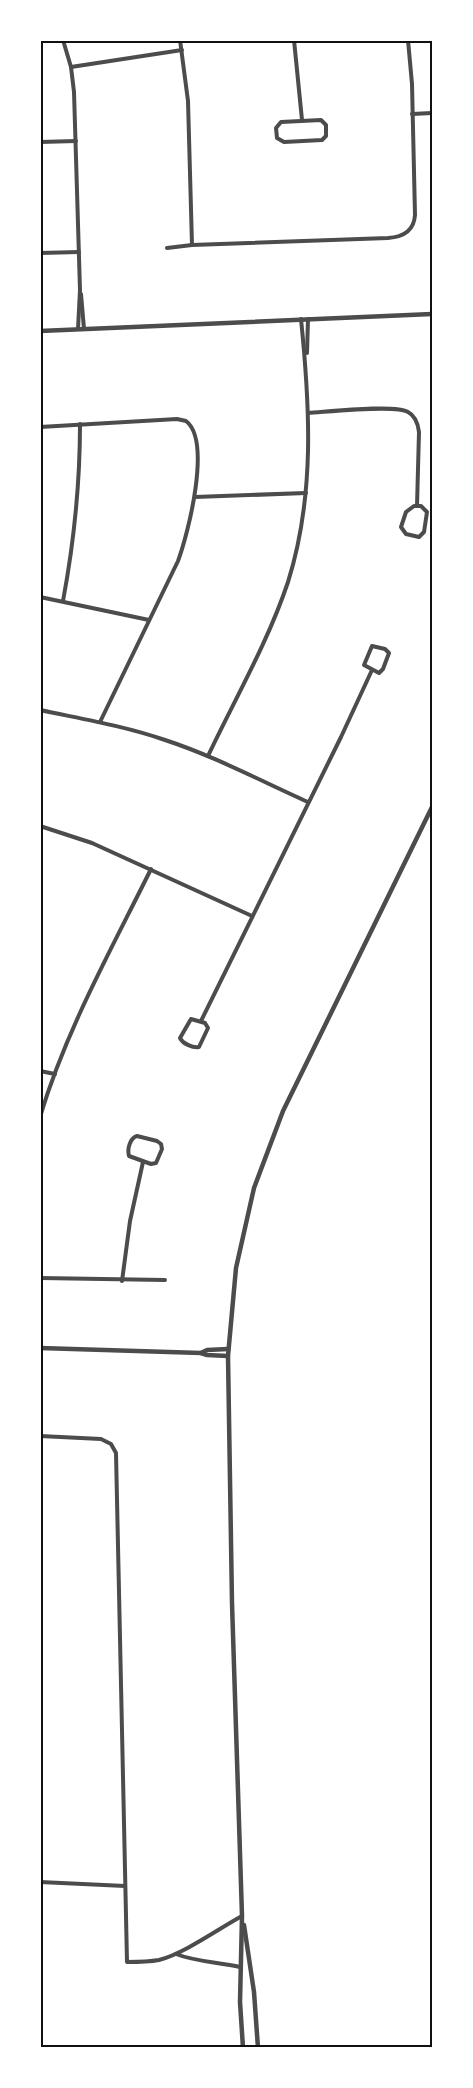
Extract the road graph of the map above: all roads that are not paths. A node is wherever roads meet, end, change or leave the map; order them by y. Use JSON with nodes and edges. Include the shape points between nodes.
{"nodes":[{"id":1,"x":63,"y":40,"type":"edge"},
{"id":2,"x":180,"y":40,"type":"edge"},
{"id":3,"x":294,"y":40,"type":"edge"},
{"id":4,"x":408,"y":40,"type":"edge"},
{"id":5,"x":182,"y":50,"type":"junction"},
{"id":6,"x":71,"y":67,"type":"junction"},
{"id":7,"x":432,"y":112,"type":"edge"},
{"id":8,"x":412,"y":114,"type":"junction"},
{"id":9,"x":302,"y":120,"type":"junction"},
{"id":10,"x":76,"y":141,"type":"junction"},
{"id":11,"x":40,"y":142,"type":"edge"},
{"id":12,"x":192,"y":245,"type":"junction"},
{"id":13,"x":166,"y":248,"type":"dead end"},
{"id":14,"x":79,"y":252,"type":"junction"},
{"id":15,"x":40,"y":253,"type":"edge"},
{"id":16,"x":80,"y":290,"type":"junction"},
{"id":17,"x":432,"y":314,"type":"edge"},
{"id":18,"x":308,"y":319,"type":"junction"},
{"id":19,"x":301,"y":320,"type":"junction"},
{"id":20,"x":78,"y":329,"type":"junction"},
{"id":21,"x":84,"y":329,"type":"junction"},
{"id":22,"x":40,"y":331,"type":"edge"},
{"id":23,"x":306,"y":357,"type":"junction"},
{"id":24,"x":308,"y":413,"type":"junction"},
{"id":25,"x":80,"y":424,"type":"junction"},
{"id":26,"x":40,"y":427,"type":"edge"},
{"id":27,"x":306,"y":493,"type":"junction"},
{"id":28,"x":195,"y":497,"type":"junction"},
{"id":29,"x":417,"y":506,"type":"junction"},
{"id":30,"x":40,"y":597,"type":"edge"},
{"id":31,"x":63,"y":601,"type":"junction"},
{"id":32,"x":149,"y":620,"type":"junction"},
{"id":33,"x":372,"y":670,"type":"junction"},
{"id":34,"x":40,"y":710,"type":"edge"},
{"id":35,"x":100,"y":722,"type":"junction"},
{"id":36,"x":208,"y":756,"type":"junction"},
{"id":37,"x":308,"y":802,"type":"junction"},
{"id":38,"x":432,"y":807,"type":"edge"},
{"id":39,"x":40,"y":826,"type":"edge"},
{"id":40,"x":151,"y":869,"type":"junction"},
{"id":41,"x":252,"y":916,"type":"junction"},
{"id":42,"x":201,"y":1021,"type":"junction"},
{"id":43,"x":40,"y":1071,"type":"edge"},
{"id":44,"x":55,"y":1074,"type":"junction"},
{"id":45,"x":40,"y":1117,"type":"edge"},
{"id":46,"x":143,"y":1162,"type":"junction"},
{"id":47,"x":40,"y":1278,"type":"edge"},
{"id":48,"x":165,"y":1280,"type":"dead end"},
{"id":49,"x":122,"y":1281,"type":"junction"},
{"id":50,"x":40,"y":1348,"type":"edge"},
{"id":51,"x":228,"y":1349,"type":"junction"},
{"id":52,"x":201,"y":1353,"type":"junction"},
{"id":53,"x":228,"y":1356,"type":"junction"},
{"id":54,"x":40,"y":1436,"type":"edge"},
{"id":55,"x":40,"y":1882,"type":"edge"},
{"id":56,"x":125,"y":1886,"type":"junction"},
{"id":57,"x":242,"y":1916,"type":"junction"},
{"id":58,"x":175,"y":1954,"type":"junction"},
{"id":59,"x":240,"y":1967,"type":"junction"},
{"id":60,"x":243,"y":2048,"type":"edge"},
{"id":61,"x":258,"y":2048,"type":"edge"}],
"edges":[{"from":1,"to":6,"type":"street"},
{"from":2,"to":5,"type":"street"},
{"from":3,"to":9,"type":"street"},
{"from":4,"to":8,"type":"street"},
{"from":5,"to":6,"type":"street"},
{"from":5,"to":12,"type":"street","via":[[189,127]]},
{"from":6,"to":10,"type":"street"},
{"from":7,"to":8,"type":"street"},
{"from":8,"to":12,"type":"street","via":[[415,215],[409,231],[388,238]]},
{"from":9,"to":9,"type":"street","via":[[279,123],[279,141],[324,138],[324,121]]},
{"from":10,"to":11,"type":"street"},
{"from":10,"to":14,"type":"street"},
{"from":12,"to":13,"type":"street"},
{"from":14,"to":15,"type":"street"},
{"from":14,"to":16,"type":"street"},
{"from":16,"to":20,"type":"street"},
{"from":16,"to":21,"type":"street"},
{"from":17,"to":18,"type":"street"},
{"from":18,"to":19,"type":"street"},
{"from":18,"to":23,"type":"street"},
{"from":19,"to":21,"type":"street"},
{"from":19,"to":23,"type":"street"},
{"from":20,"to":21,"type":"street"},
{"from":20,"to":22,"type":"street"},
{"from":23,"to":24,"type":"street"},
{"from":24,"to":27,"type":"street"},
{"from":24,"to":29,"type":"street","via":[[394,409],[415,417],[419,432]]},
{"from":25,"to":26,"type":"street"},
{"from":25,"to":28,"type":"street","via":[[186,421],[195,436]]},
{"from":25,"to":31,"type":"street","via":[[75,531]]},
{"from":27,"to":28,"type":"street"},
{"from":27,"to":36,"type":"street","via":[[299,537],[280,602]]},
{"from":28,"to":32,"type":"street","via":[[182,551]]},
{"from":29,"to":29,"type":"street","via":[[406,512],[401,527],[403,532],[417,537],[423,534],[427,512]]},
{"from":30,"to":31,"type":"street"},
{"from":31,"to":32,"type":"street"},
{"from":32,"to":35,"type":"street"},
{"from":33,"to":33,"type":"street","via":[[382,671],[387,650],[370,647],[364,663]]},
{"from":33,"to":37,"type":"street"},
{"from":34,"to":35,"type":"street"},
{"from":35,"to":36,"type":"street"},
{"from":36,"to":37,"type":"street"},
{"from":37,"to":41,"type":"street"},
{"from":38,"to":51,"type":"street","via":[[267,1149],[234,1278]]},
{"from":39,"to":40,"type":"street"},
{"from":40,"to":41,"type":"street"},
{"from":40,"to":44,"type":"street"},
{"from":41,"to":42,"type":"street"},
{"from":42,"to":42,"type":"street","via":[[189,1020],[181,1040],[201,1046],[208,1028]]},
{"from":43,"to":44,"type":"street"},
{"from":44,"to":45,"type":"street"},
{"from":46,"to":46,"type":"street","via":[[156,1163],[162,1146],[137,1136],[131,1140],[128,1153],[130,1158]]},
{"from":46,"to":49,"type":"street"},
{"from":47,"to":49,"type":"street"},
{"from":48,"to":49,"type":"street"},
{"from":50,"to":52,"type":"street"},
{"from":51,"to":52,"type":"street"},
{"from":51,"to":53,"type":"street"},
{"from":52,"to":53,"type":"street"},
{"from":53,"to":57,"type":"street"},
{"from":54,"to":56,"type":"street","via":[[101,1439],[111,1444],[117,1458]]},
{"from":55,"to":56,"type":"street"},
{"from":56,"to":58,"type":"street","via":[[127,1962]]},
{"from":57,"to":58,"type":"street"},
{"from":57,"to":59,"type":"street"},
{"from":57,"to":61,"type":"street"},
{"from":58,"to":59,"type":"street"},
{"from":59,"to":60,"type":"street"}]}
